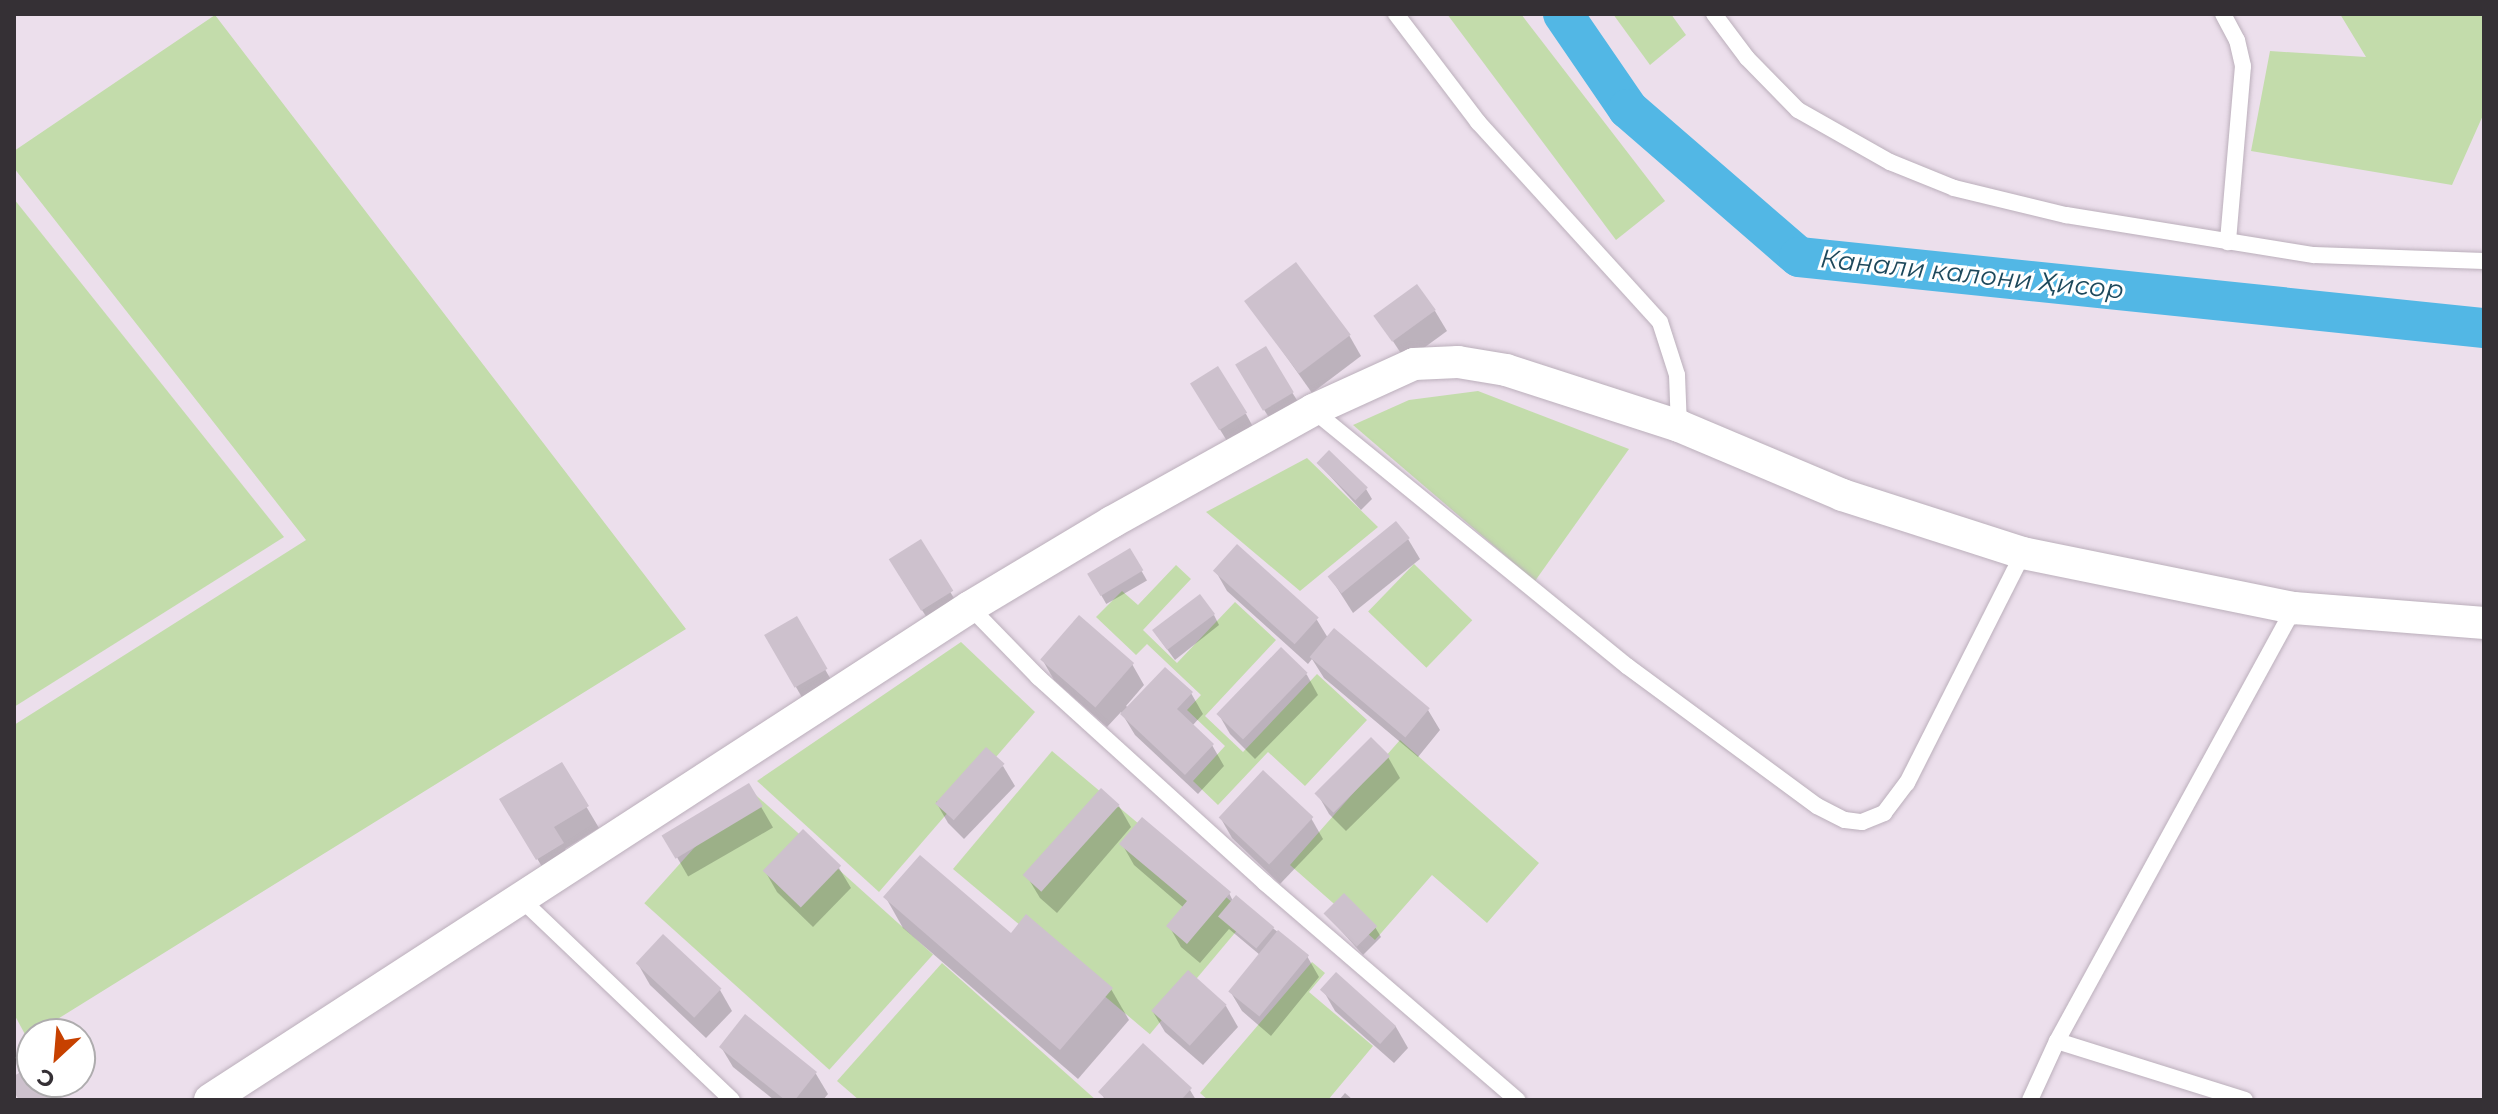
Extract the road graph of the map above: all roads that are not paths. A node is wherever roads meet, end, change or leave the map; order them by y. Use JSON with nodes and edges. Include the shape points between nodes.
{"nodes":[{"id":1,"x":1396,"y":14,"type":"edge"},
{"id":2,"x":1714,"y":14,"type":"edge"},
{"id":3,"x":2223,"y":14,"type":"edge"},
{"id":4,"x":2228,"y":242,"type":"junction"},
{"id":5,"x":2484,"y":261,"type":"edge"},
{"id":6,"x":1313,"y":410,"type":"junction"},
{"id":7,"x":1679,"y":426,"type":"junction"},
{"id":8,"x":2023,"y":553,"type":"junction"},
{"id":9,"x":970,"y":607,"type":"junction"},
{"id":10,"x":2294,"y":608,"type":"junction"},
{"id":11,"x":2484,"y":623,"type":"edge"},
{"id":12,"x":521,"y":899,"type":"junction"},
{"id":13,"x":2057,"y":1041,"type":"junction"},
{"id":14,"x":210,"y":1100,"type":"edge"},
{"id":15,"x":732,"y":1100,"type":"edge"},
{"id":16,"x":1517,"y":1100,"type":"edge"},
{"id":17,"x":2030,"y":1100,"type":"edge"},
{"id":18,"x":2245,"y":1100,"type":"edge"}],
"edges":[{"from":1,"to":7,"type":"lane","via":[[1478,122],[1660,322],[1677,375]]},
{"from":2,"to":4,"type":"lane","via":[[1747,58],[1798,110],[1890,162],[1954,188],[2066,215]]},
{"from":3,"to":4,"type":"lane","via":[[2243,66]]},
{"from":4,"to":5,"type":"lane","via":[[2314,255]]},
{"from":6,"to":7,"type":"street","via":[[1414,364],[1458,362],[1506,370]]},
{"from":6,"to":8,"type":"lane","via":[[1627,666],[1817,806],[1845,820],[1862,822],[1884,813],[1907,783]]},
{"from":6,"to":9,"type":"street"},
{"from":7,"to":8,"type":"street","via":[[1842,495]]},
{"from":8,"to":10,"type":"street"},
{"from":9,"to":12,"type":"street"},
{"from":9,"to":16,"type":"lane","via":[[1038,677],[1265,883]]},
{"from":10,"to":11,"type":"street"},
{"from":10,"to":13,"type":"lane"},
{"from":12,"to":14,"type":"street"},
{"from":12,"to":15,"type":"lane"},
{"from":13,"to":17,"type":"lane"},
{"from":13,"to":18,"type":"lane"}]}
